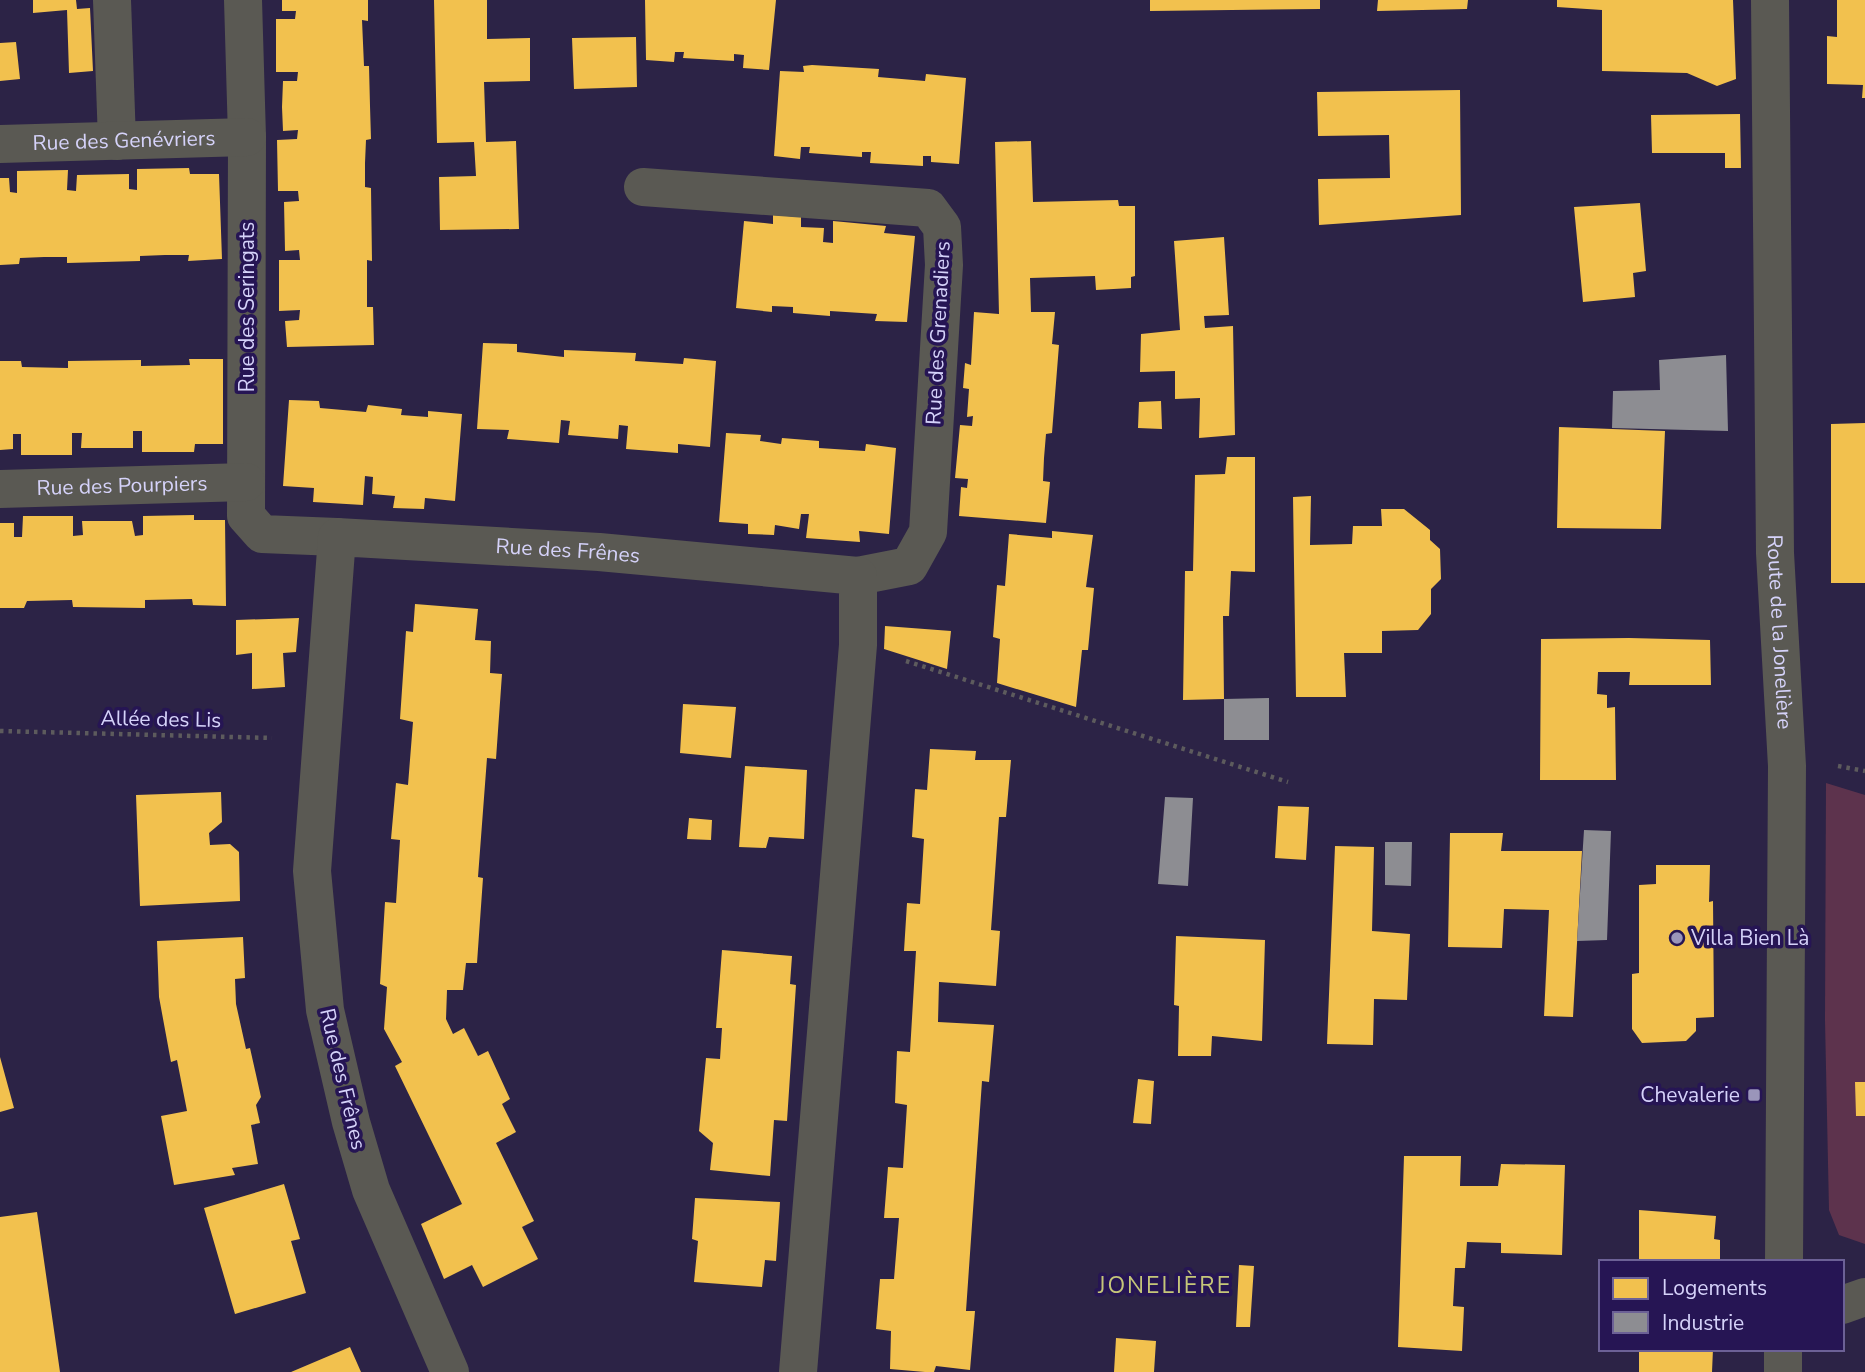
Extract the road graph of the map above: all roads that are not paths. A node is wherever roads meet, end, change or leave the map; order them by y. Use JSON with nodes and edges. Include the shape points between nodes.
{"nodes":[{"id":1,"x":112,"y":0,"type":"edge"},
{"id":2,"x":243,"y":0,"type":"edge"},
{"id":3,"x":1770,"y":0,"type":"edge"},
{"id":4,"x":247,"y":137,"type":"junction"},
{"id":5,"x":117,"y":141,"type":"junction"},
{"id":6,"x":0,"y":144,"type":"edge"},
{"id":7,"x":643,"y":187,"type":"dead end"},
{"id":8,"x":246,"y":482,"type":"junction"},
{"id":9,"x":0,"y":489,"type":"edge"},
{"id":10,"x":337,"y":537,"type":"junction"},
{"id":11,"x":858,"y":576,"type":"junction"},
{"id":12,"x":1784,"y":1260,"type":"edge"},
{"id":13,"x":1865,"y":1297,"type":"edge"},
{"id":14,"x":1844,"y":1304,"type":"edge"},
{"id":15,"x":1783,"y":1351,"type":"edge"},
{"id":16,"x":450,"y":1372,"type":"edge"},
{"id":17,"x":799,"y":1372,"type":"edge"},
{"id":18,"x":1783,"y":1372,"type":"edge"}],
"edges":[{"from":1,"to":5,"type":"street"},
{"from":2,"to":4,"type":"street","name":"Rue des Seringats"},
{"from":3,"to":12,"type":"street","name":"Route de la Jonelière","via":[[1775,553],[1787,766]]},
{"from":4,"to":5,"type":"street","name":"Rue des Genévriers"},
{"from":4,"to":8,"type":"street","name":"Rue des Seringats"},
{"from":5,"to":6,"type":"street","name":"Rue des Genévriers"},
{"from":7,"to":11,"type":"street","name":"Rue des Grenadiers","via":[[928,208],[943,227],[928,533],[909,566]]},
{"from":8,"to":9,"type":"street","name":"Rue des Pourpiers"},
{"from":8,"to":10,"type":"street","name":"Rue des Seringats","via":[[246,516],[262,534]]},
{"from":10,"to":11,"type":"street","name":"Rue des Frênes","via":[[599,552]]},
{"from":10,"to":16,"type":"street","name":"Rue des Frênes","via":[[312,871],[325,1010],[371,1190]]},
{"from":11,"to":17,"type":"street","via":[[858,645]]},
{"from":13,"to":14,"type":"street"},
{"from":15,"to":18,"type":"street"}]}
